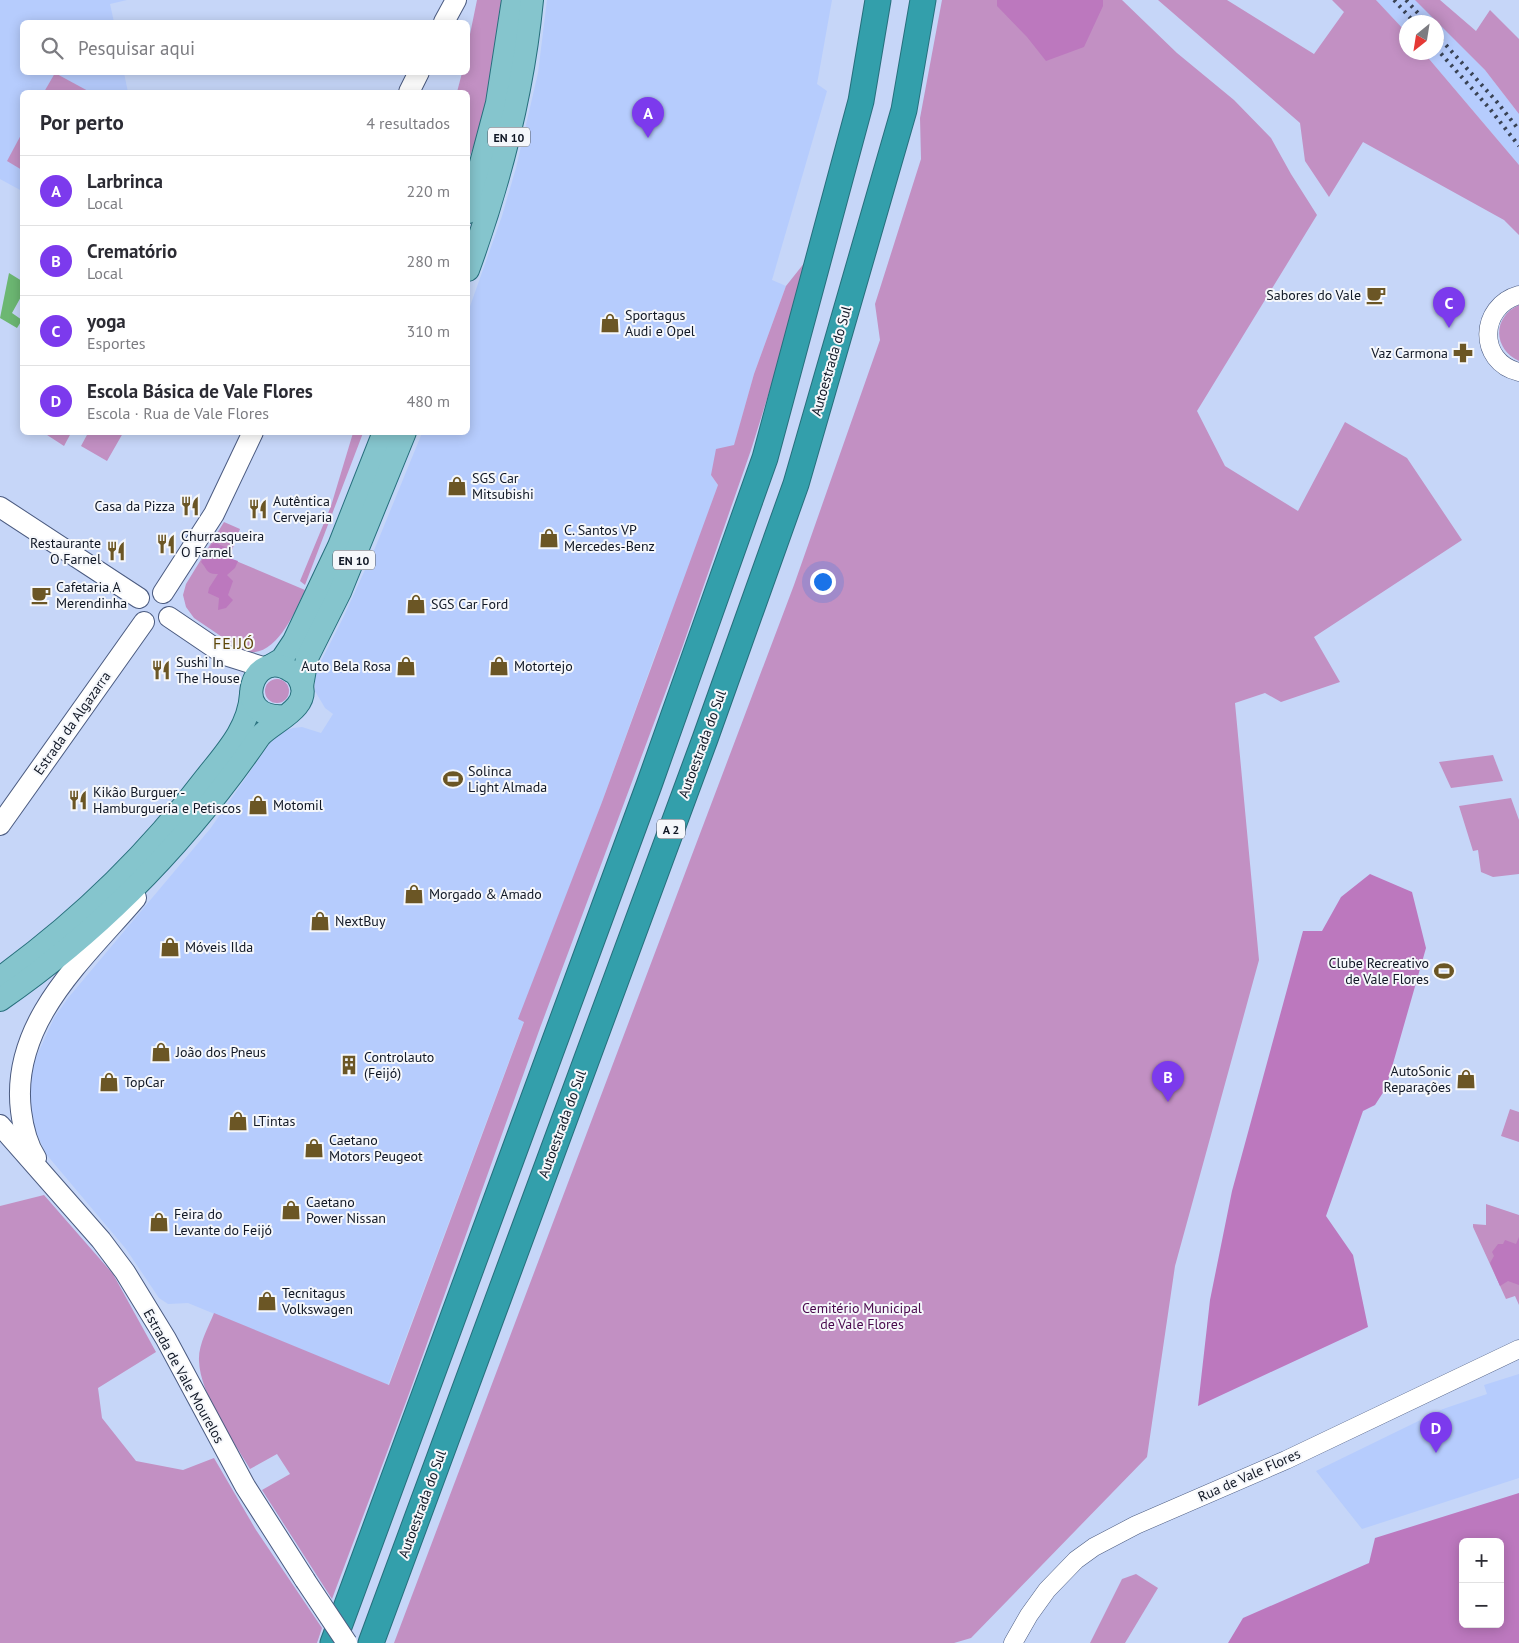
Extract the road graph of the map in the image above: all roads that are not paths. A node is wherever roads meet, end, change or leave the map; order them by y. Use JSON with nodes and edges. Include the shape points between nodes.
{"nodes":[{"id":1,"x":456,"y":0,"type":"edge"},
{"id":2,"x":512,"y":0,"type":"edge"},
{"id":3,"x":532,"y":0,"type":"edge"},
{"id":4,"x":878,"y":0,"type":"edge"},
{"id":5,"x":923,"y":0,"type":"edge"},
{"id":6,"x":445,"y":20,"type":"edge"},
{"id":7,"x":418,"y":75,"type":"edge"},
{"id":8,"x":410,"y":90,"type":"edge"},
{"id":9,"x":470,"y":204,"type":"edge"},
{"id":10,"x":470,"y":264,"type":"edge"},
{"id":11,"x":1519,"y":295,"type":"edge"},
{"id":12,"x":1519,"y":372,"type":"edge"},
{"id":13,"x":252,"y":435,"type":"edge"},
{"id":14,"x":383,"y":435,"type":"edge"},
{"id":15,"x":404,"y":435,"type":"edge"},
{"id":16,"x":0,"y":507,"type":"edge"},
{"id":17,"x":163,"y":593,"type":"junction"},
{"id":18,"x":139,"y":598,"type":"junction"},
{"id":19,"x":169,"y":617,"type":"junction"},
{"id":20,"x":144,"y":622,"type":"junction"},
{"id":21,"x":225,"y":655,"type":"junction"},
{"id":22,"x":268,"y":667,"type":"junction"},
{"id":23,"x":302,"y":686,"type":"junction"},
{"id":24,"x":251,"y":691,"type":"junction"},
{"id":25,"x":284,"y":716,"type":"junction"},
{"id":26,"x":228,"y":780,"type":"junction"},
{"id":27,"x":0,"y":825,"type":"edge"},
{"id":28,"x":0,"y":978,"type":"edge"},
{"id":29,"x":0,"y":1000,"type":"edge"},
{"id":30,"x":0,"y":1125,"type":"edge"},
{"id":31,"x":61,"y":1194,"type":"junction"},
{"id":32,"x":1519,"y":1350,"type":"edge"},
{"id":33,"x":333,"y":1643,"type":"edge"},
{"id":34,"x":347,"y":1643,"type":"edge"},
{"id":35,"x":372,"y":1643,"type":"edge"},
{"id":36,"x":1013,"y":1643,"type":"edge"}],
"edges":[{"from":1,"to":6,"type":"main road"},
{"from":2,"to":9,"type":"main road","number":"EN 10","via":[[497,103]]},
{"from":3,"to":10,"type":"main road","number":"EN 10","via":[[514,117]]},
{"from":4,"to":33,"type":"highway","number":"A 2","via":[[861,101],[765,458]]},
{"from":5,"to":35,"type":"highway","name":"Autoestrada do Sul","number":"A 2","via":[[904,110],[796,484]]},
{"from":7,"to":8,"type":"main road"},
{"from":11,"to":12,"type":"street","via":[[1500,305],[1492,315],[1487,332],[1496,358],[1502,365]]},
{"from":13,"to":17,"type":"main road","via":[[214,514]]},
{"from":14,"to":22,"type":"main road","number":"EN 10","via":[[311,607],[287,653]]},
{"from":15,"to":23,"type":"main road","number":"EN 10","via":[[340,592],[307,658]]},
{"from":16,"to":18,"type":"main road"},
{"from":17,"to":18,"type":"main road","via":[[150,590]]},
{"from":17,"to":19,"type":"main road","via":[[171,603]]},
{"from":18,"to":20,"type":"main road","via":[[137,614]]},
{"from":19,"to":20,"type":"main road","via":[[155,625]]},
{"from":19,"to":21,"type":"main road"},
{"from":20,"to":27,"type":"main road","name":"Estrada da Algazarra"},
{"from":21,"to":22,"type":"main road"},
{"from":21,"to":24,"type":"main road","via":[[239,670]]},
{"from":22,"to":23,"type":"main road","via":[[281,666],[290,670]]},
{"from":22,"to":24,"type":"main road","via":[[257,674]]},
{"from":23,"to":25,"type":"main road","via":[[299,704]]},
{"from":24,"to":25,"type":"main road","via":[[254,704],[261,711],[270,716]]},
{"from":24,"to":28,"type":"main road","via":[[247,718],[235,739],[158,836],[86,909]]},
{"from":25,"to":26,"type":"main road","via":[[260,736]]},
{"from":26,"to":29,"type":"main road","via":[[175,845],[103,919],[65,953]]},
{"from":26,"to":31,"type":"main road","via":[[168,860],[54,996],[28,1042],[19,1090],[24,1127],[32,1152]]},
{"from":30,"to":31,"type":"main road","name":"Estrada de Vale Mourelos"},
{"from":31,"to":34,"type":"main road","name":"Estrada de Vale Mourelos","bridge":true,"via":[[106,1246],[133,1284],[245,1486]]},
{"from":32,"to":36,"type":"street","name":"Rua de Vale Flores","via":[[1094,1547],[1076,1560],[1047,1590]]}]}
